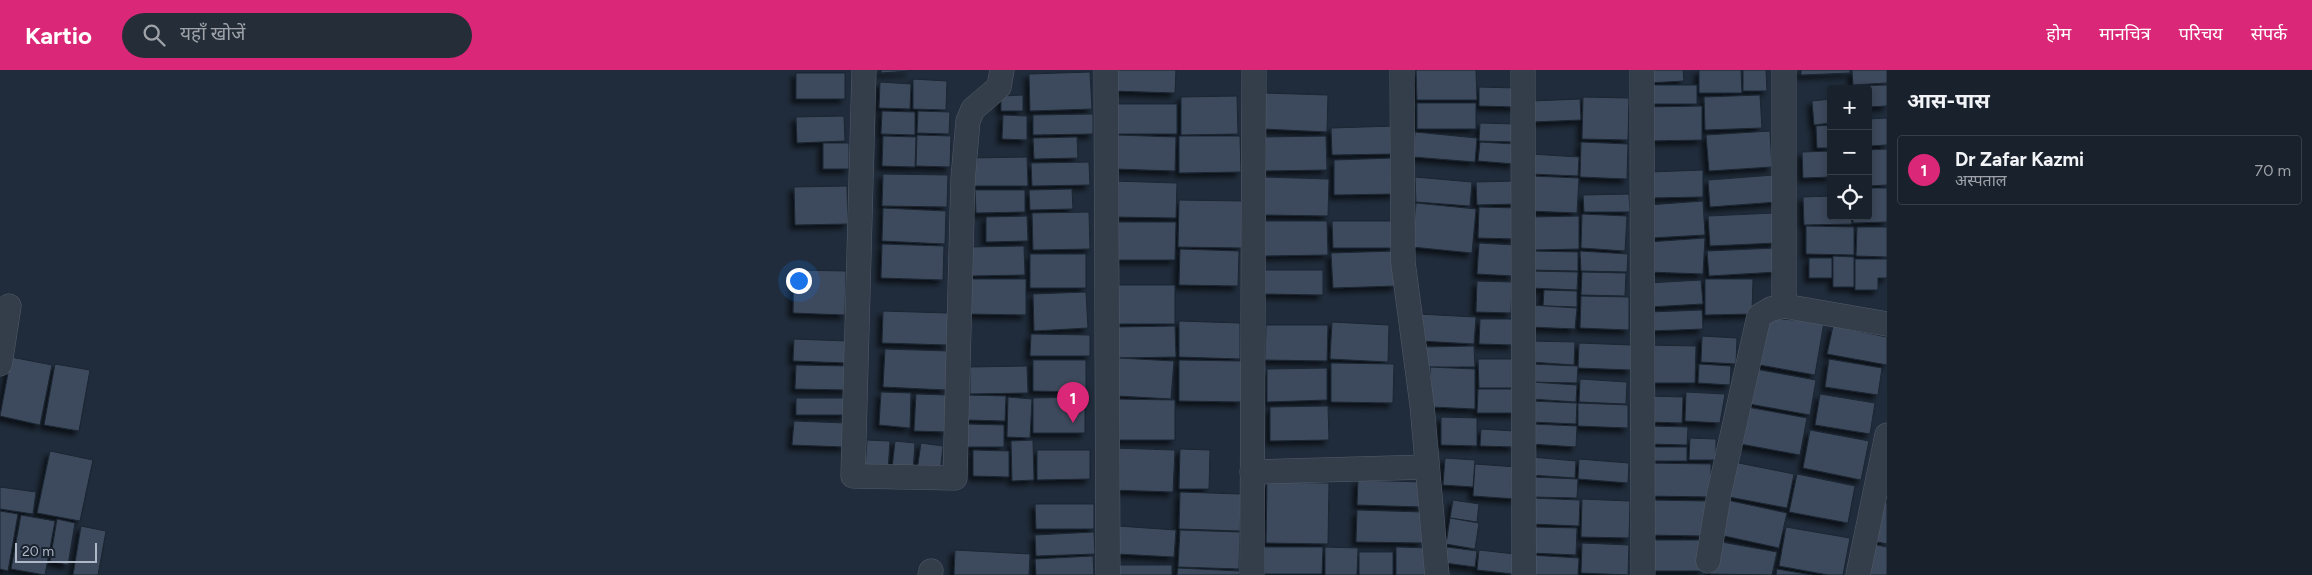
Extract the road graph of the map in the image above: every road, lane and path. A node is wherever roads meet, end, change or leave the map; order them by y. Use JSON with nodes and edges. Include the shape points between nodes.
{"nodes":[{"id":1,"x":864,"y":70,"type":"edge"},
{"id":2,"x":1002,"y":70,"type":"edge"},
{"id":3,"x":1106,"y":70,"type":"edge"},
{"id":4,"x":1254,"y":70,"type":"edge"},
{"id":5,"x":1402,"y":70,"type":"edge"},
{"id":6,"x":1523,"y":70,"type":"edge"},
{"id":7,"x":1642,"y":70,"type":"edge"},
{"id":8,"x":1784,"y":70,"type":"edge"},
{"id":9,"x":10,"y":306,"type":"dead end"},
{"id":10,"x":1784,"y":306,"type":"junction"},
{"id":11,"x":1887,"y":324,"type":"edge"},
{"id":12,"x":0,"y":364,"type":"edge"},
{"id":13,"x":1887,"y":435,"type":"edge"},
{"id":14,"x":1427,"y":466,"type":"junction"},
{"id":15,"x":1252,"y":472,"type":"junction"},
{"id":16,"x":1708,"y":561,"type":"dead end"},
{"id":17,"x":1108,"y":575,"type":"edge"},
{"id":18,"x":1252,"y":575,"type":"edge"},
{"id":19,"x":1437,"y":575,"type":"edge"},
{"id":20,"x":1524,"y":575,"type":"edge"},
{"id":21,"x":1643,"y":575,"type":"edge"},
{"id":22,"x":1858,"y":575,"type":"edge"}],
"edges":[{"from":1,"to":2,"type":"street","via":[[853,476],[955,478],[963,178],[968,121],[973,109],[999,87]]},
{"from":3,"to":17,"type":"street"},
{"from":4,"to":15,"type":"street"},
{"from":5,"to":14,"type":"street","via":[[1403,262]]},
{"from":6,"to":20,"type":"street"},
{"from":7,"to":21,"type":"street"},
{"from":8,"to":10,"type":"street"},
{"from":9,"to":12,"type":"street"},
{"from":10,"to":11,"type":"street"},
{"from":10,"to":16,"type":"street","via":[[1759,316]]},
{"from":13,"to":22,"type":"street"},
{"from":14,"to":15,"type":"street"},
{"from":14,"to":19,"type":"street"},
{"from":15,"to":18,"type":"street"}]}
